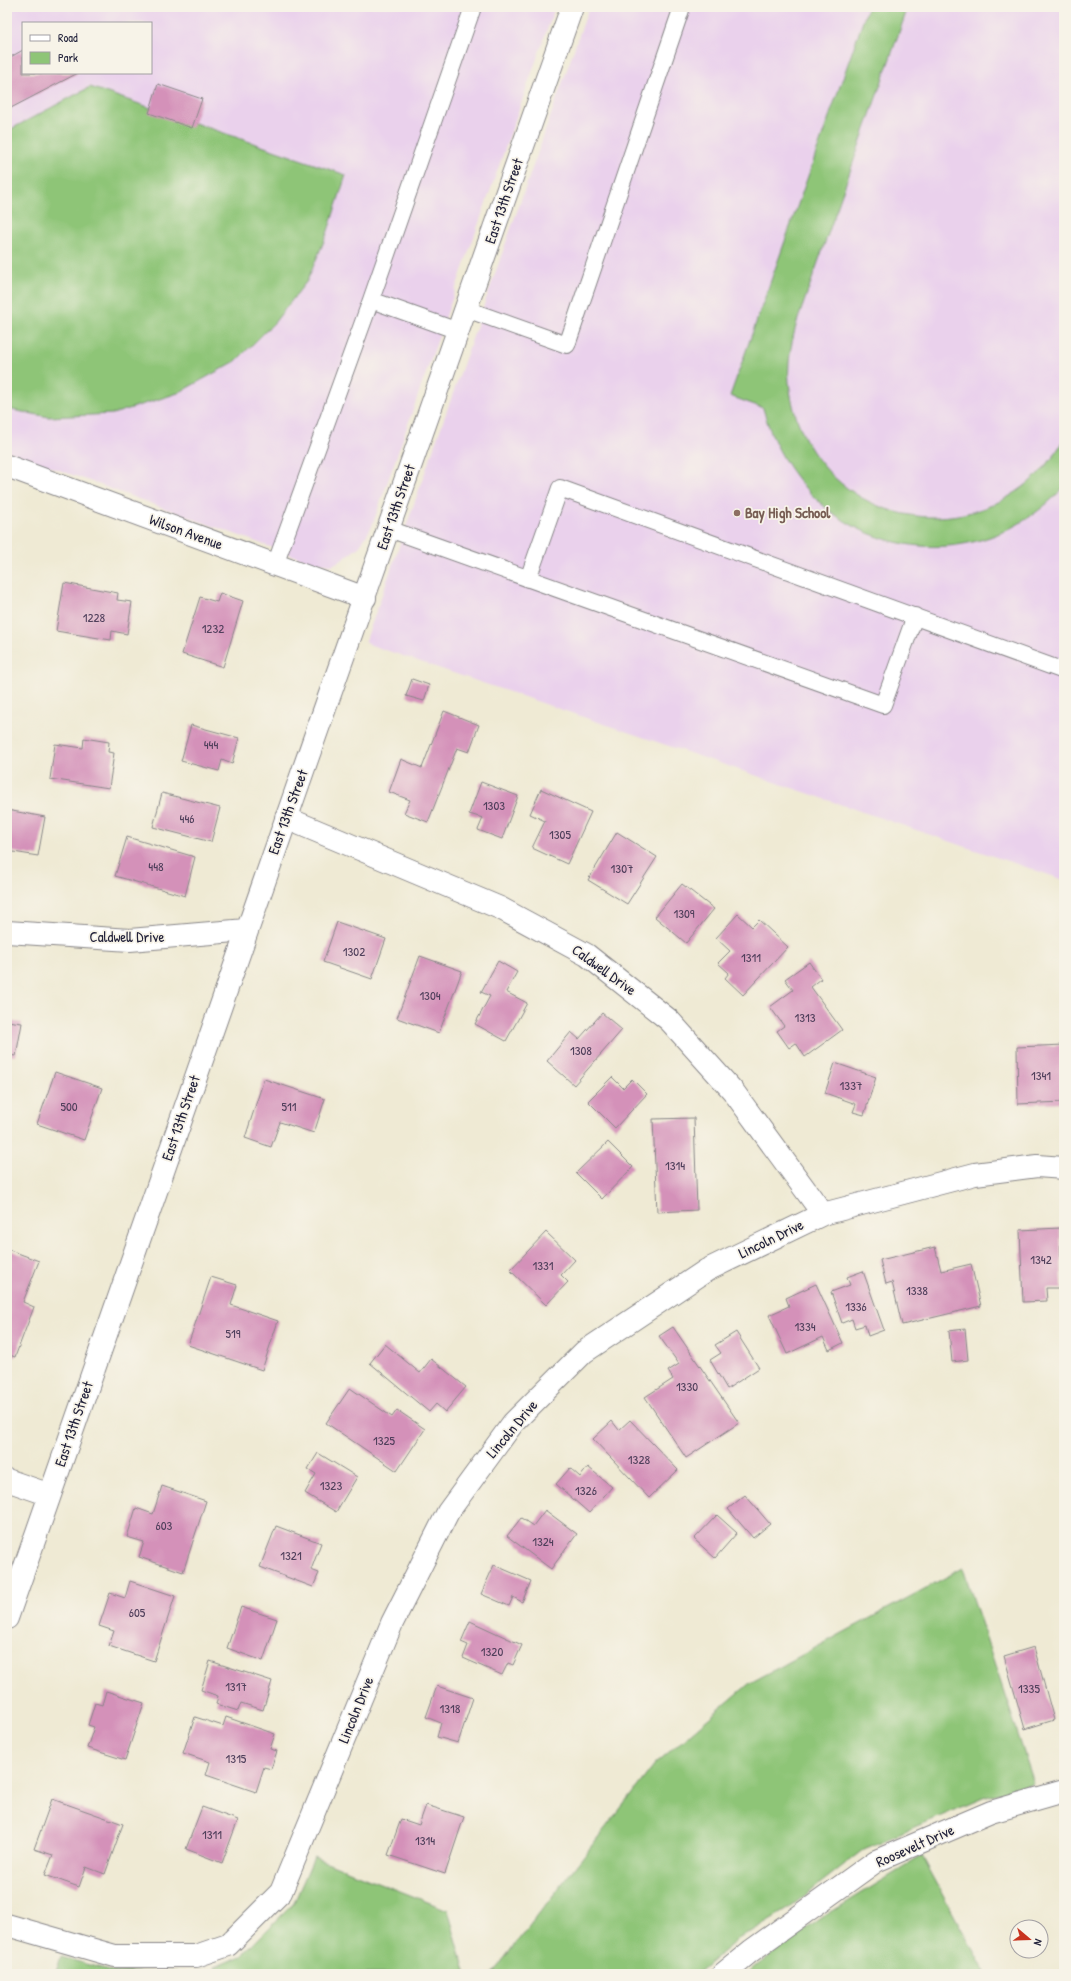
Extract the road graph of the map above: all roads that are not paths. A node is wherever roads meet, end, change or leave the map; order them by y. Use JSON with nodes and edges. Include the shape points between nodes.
{"nodes":[{"id":1,"x":473,"y":7,"type":"edge"},
{"id":2,"x":572,"y":7,"type":"edge"},
{"id":3,"x":682,"y":7,"type":"edge"},
{"id":4,"x":371,"y":300,"type":"junction"},
{"id":5,"x":466,"y":309,"type":"junction"},
{"id":6,"x":458,"y":331,"type":"junction"},
{"id":7,"x":7,"y":466,"type":"edge"},
{"id":8,"x":389,"y":528,"type":"junction"},
{"id":9,"x":276,"y":565,"type":"junction"},
{"id":10,"x":528,"y":579,"type":"junction"},
{"id":11,"x":365,"y":598,"type":"junction"},
{"id":12,"x":915,"y":616,"type":"junction"},
{"id":13,"x":1064,"y":670,"type":"edge"},
{"id":14,"x":286,"y":818,"type":"junction"},
{"id":15,"x":246,"y":930,"type":"junction"},
{"id":16,"x":7,"y":932,"type":"edge"},
{"id":17,"x":1064,"y":1168,"type":"edge"},
{"id":18,"x":822,"y":1214,"type":"junction"},
{"id":19,"x":7,"y":1480,"type":"edge"},
{"id":20,"x":50,"y":1495,"type":"junction"},
{"id":21,"x":7,"y":1618,"type":"edge"},
{"id":22,"x":1064,"y":1791,"type":"edge"},
{"id":23,"x":7,"y":1925,"type":"edge"},
{"id":24,"x":723,"y":1974,"type":"edge"}],
"edges":[{"from":1,"to":4,"type":"lane"},
{"from":2,"to":5,"type":"street","name":"East 13th Street"},
{"from":3,"to":5,"type":"lane","via":[[567,344]]},
{"from":4,"to":6,"type":"lane"},
{"from":4,"to":9,"type":"lane"},
{"from":5,"to":6,"type":"street","name":"East 13th Street"},
{"from":6,"to":8,"type":"street","name":"East 13th Street"},
{"from":7,"to":9,"type":"street","name":"Wilson Avenue"},
{"from":8,"to":10,"type":"lane"},
{"from":8,"to":11,"type":"street","name":"East 13th Street"},
{"from":9,"to":11,"type":"street","name":"Wilson Avenue"},
{"from":10,"to":12,"type":"lane","via":[[883,705]]},
{"from":10,"to":12,"type":"lane","via":[[560,488]]},
{"from":11,"to":14,"type":"street","name":"East 13th Street"},
{"from":12,"to":13,"type":"lane"},
{"from":14,"to":15,"type":"street","name":"East 13th Street"},
{"from":14,"to":18,"type":"street","name":"Caldwell Drive","via":[[500,908],[587,955],[669,1020],[728,1085]]},
{"from":15,"to":16,"type":"street","name":"Caldwell Drive","via":[[130,940]]},
{"from":15,"to":20,"type":"street","name":"East 13th Street"},
{"from":17,"to":18,"type":"street","name":"Lincoln Drive","via":[[1037,1166],[975,1174]]},
{"from":18,"to":23,"type":"street","name":"Lincoln Drive","via":[[707,1270],[584,1352],[513,1423],[448,1512],[392,1623],[281,1892],[228,1945],[196,1956],[115,1956]]},
{"from":19,"to":20,"type":"street"},
{"from":20,"to":21,"type":"street","name":"East 13th Street"},
{"from":22,"to":24,"type":"street","name":"Roosevelt Drive","via":[[991,1812],[876,1861]]}]}
